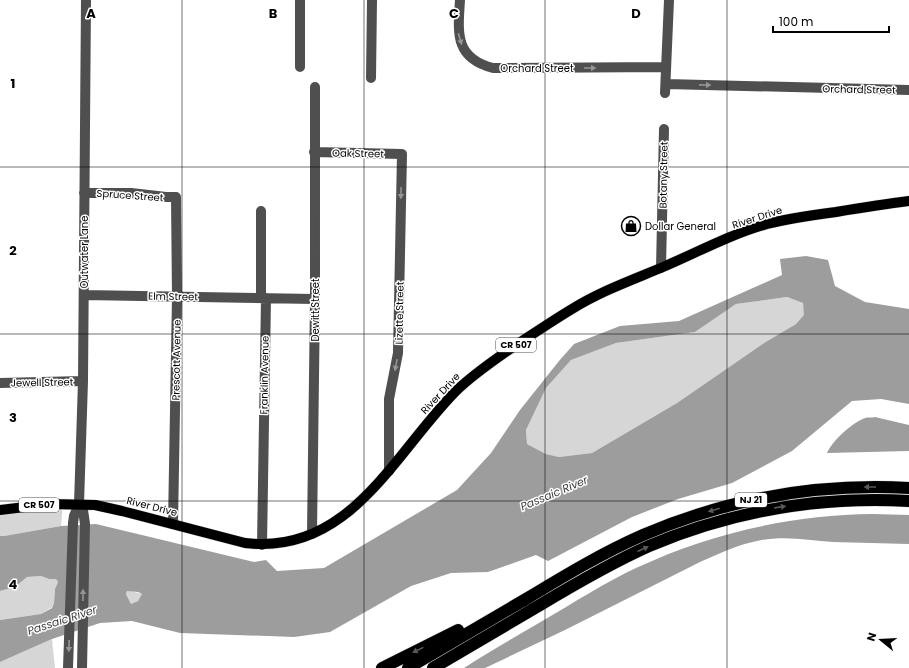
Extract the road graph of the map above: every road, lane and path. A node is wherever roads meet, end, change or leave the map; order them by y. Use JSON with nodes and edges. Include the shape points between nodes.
{"nodes":[{"id":1,"x":86,"y":0,"type":"edge"},
{"id":2,"x":300,"y":0,"type":"edge"},
{"id":3,"x":372,"y":0,"type":"edge"},
{"id":4,"x":460,"y":0,"type":"edge"},
{"id":5,"x":668,"y":0,"type":"edge"},
{"id":6,"x":300,"y":67,"type":"dead end"},
{"id":7,"x":666,"y":68,"type":"junction"},
{"id":8,"x":371,"y":78,"type":"dead end"},
{"id":9,"x":315,"y":87,"type":"dead end"},
{"id":10,"x":909,"y":90,"type":"edge"},
{"id":11,"x":664,"y":129,"type":"dead end"},
{"id":12,"x":314,"y":152,"type":"junction"},
{"id":13,"x":402,"y":154,"type":"joint"},
{"id":14,"x":84,"y":193,"type":"junction"},
{"id":15,"x":176,"y":197,"type":"joint"},
{"id":16,"x":909,"y":201,"type":"edge"},
{"id":17,"x":261,"y":210,"type":"dead end"},
{"id":18,"x":661,"y":268,"type":"junction"},
{"id":19,"x":84,"y":295,"type":"junction"},
{"id":20,"x":177,"y":297,"type":"junction"},
{"id":21,"x":263,"y":298,"type":"junction"},
{"id":22,"x":315,"y":299,"type":"junction"},
{"id":23,"x":83,"y":381,"type":"junction"},
{"id":24,"x":0,"y":382,"type":"edge"},
{"id":25,"x":389,"y":471,"type":"junction"},
{"id":26,"x":909,"y":488,"type":"edge"},
{"id":27,"x":909,"y":501,"type":"edge"},
{"id":28,"x":79,"y":504,"type":"junction"},
{"id":29,"x":0,"y":510,"type":"edge"},
{"id":30,"x":173,"y":524,"type":"junction"},
{"id":31,"x":312,"y":534,"type":"junction"},
{"id":32,"x":262,"y":545,"type":"junction"},
{"id":33,"x":602,"y":555,"type":"junction"},
{"id":34,"x":608,"y":566,"type":"junction"},
{"id":35,"x":69,"y":665,"type":"edge"},
{"id":36,"x":82,"y":665,"type":"edge"},
{"id":37,"x":382,"y":668,"type":"edge"},
{"id":38,"x":408,"y":668,"type":"edge"},
{"id":39,"x":433,"y":668,"type":"edge"},
{"id":40,"x":448,"y":668,"type":"edge"}],
"edges":[{"from":1,"to":14,"type":"street","name":"Outwater Lane"},
{"from":2,"to":6,"type":"street"},
{"from":3,"to":8,"type":"street"},
{"from":4,"to":7,"type":"street","name":"Orchard Street","one_way":true,"via":[[460,40],[468,55],[484,66]]},
{"from":5,"to":7,"type":"street"},
{"from":7,"to":10,"type":"street","name":"Orchard Street","one_way":true,"via":[[666,88]]},
{"from":9,"to":12,"type":"street","name":"Dewitt Street"},
{"from":11,"to":18,"type":"street","name":"Botany Street"},
{"from":12,"to":13,"type":"street","name":"Oak Street"},
{"from":12,"to":22,"type":"street","name":"Dewitt Street"},
{"from":13,"to":25,"type":"street","name":"Lizette Street","one_way":true,"via":[[398,353],[389,399]]},
{"from":14,"to":15,"type":"street","name":"Spruce Street","via":[[131,193]]},
{"from":14,"to":19,"type":"street","name":"Outwater Lane"},
{"from":15,"to":20,"type":"street","name":"Prescott Avenue"},
{"from":16,"to":18,"type":"main road","name":"River Drive","number":"CR 507","via":[[791,218],[767,224]]},
{"from":17,"to":21,"type":"street","name":"Franklin Avenue"},
{"from":18,"to":25,"type":"main road","name":"River Drive","number":"CR 507","via":[[591,298],[553,320],[476,374],[454,393]]},
{"from":19,"to":20,"type":"street","name":"Elm Street"},
{"from":19,"to":23,"type":"street","name":"Outwater Lane"},
{"from":20,"to":21,"type":"street","name":"Elm Street"},
{"from":20,"to":30,"type":"street","name":"Prescott Avenue"},
{"from":21,"to":22,"type":"street","name":"Elm Street"},
{"from":21,"to":32,"type":"street","name":"Franklin Avenue"},
{"from":22,"to":31,"type":"street","name":"Dewitt Street"},
{"from":23,"to":24,"type":"street","name":"Jewell Street"},
{"from":23,"to":28,"type":"street","name":"Outwater Lane"},
{"from":25,"to":31,"type":"main road","name":"River Drive","number":"CR 507","via":[[343,517]]},
{"from":26,"to":33,"type":"highway","number":"NJ 21","one_way":true,"via":[[831,489],[746,501],[664,527]]},
{"from":34,"to":27,"type":"highway","number":"NJ 21","one_way":true,"via":[[689,531],[763,511],[832,501]]},
{"from":28,"to":29,"type":"main road","name":"River Drive","number":"CR 507","via":[[50,504]]},
{"from":28,"to":30,"type":"main road","name":"River Drive","number":"CR 507","via":[[109,508]]},
{"from":28,"to":35,"type":"street","name":"Outwater Lane","one_way":true,"via":[[73,523]]},
{"from":36,"to":28,"type":"street","name":"Outwater Lane","one_way":true,"via":[[85,524],[83,510]]},
{"from":30,"to":32,"type":"main road","name":"River Drive","number":"CR 507"},
{"from":31,"to":32,"type":"main road","name":"River Drive","number":"CR 507","via":[[277,544]]},
{"from":33,"to":37,"type":"highway","one_way":true,"via":[[548,579]]},
{"from":33,"to":38,"type":"highway","number":"NJ 21"},
{"from":34,"to":39,"type":"highway","number":"NJ 21"},
{"from":34,"to":40,"type":"highway","via":[[558,601]]}]}
